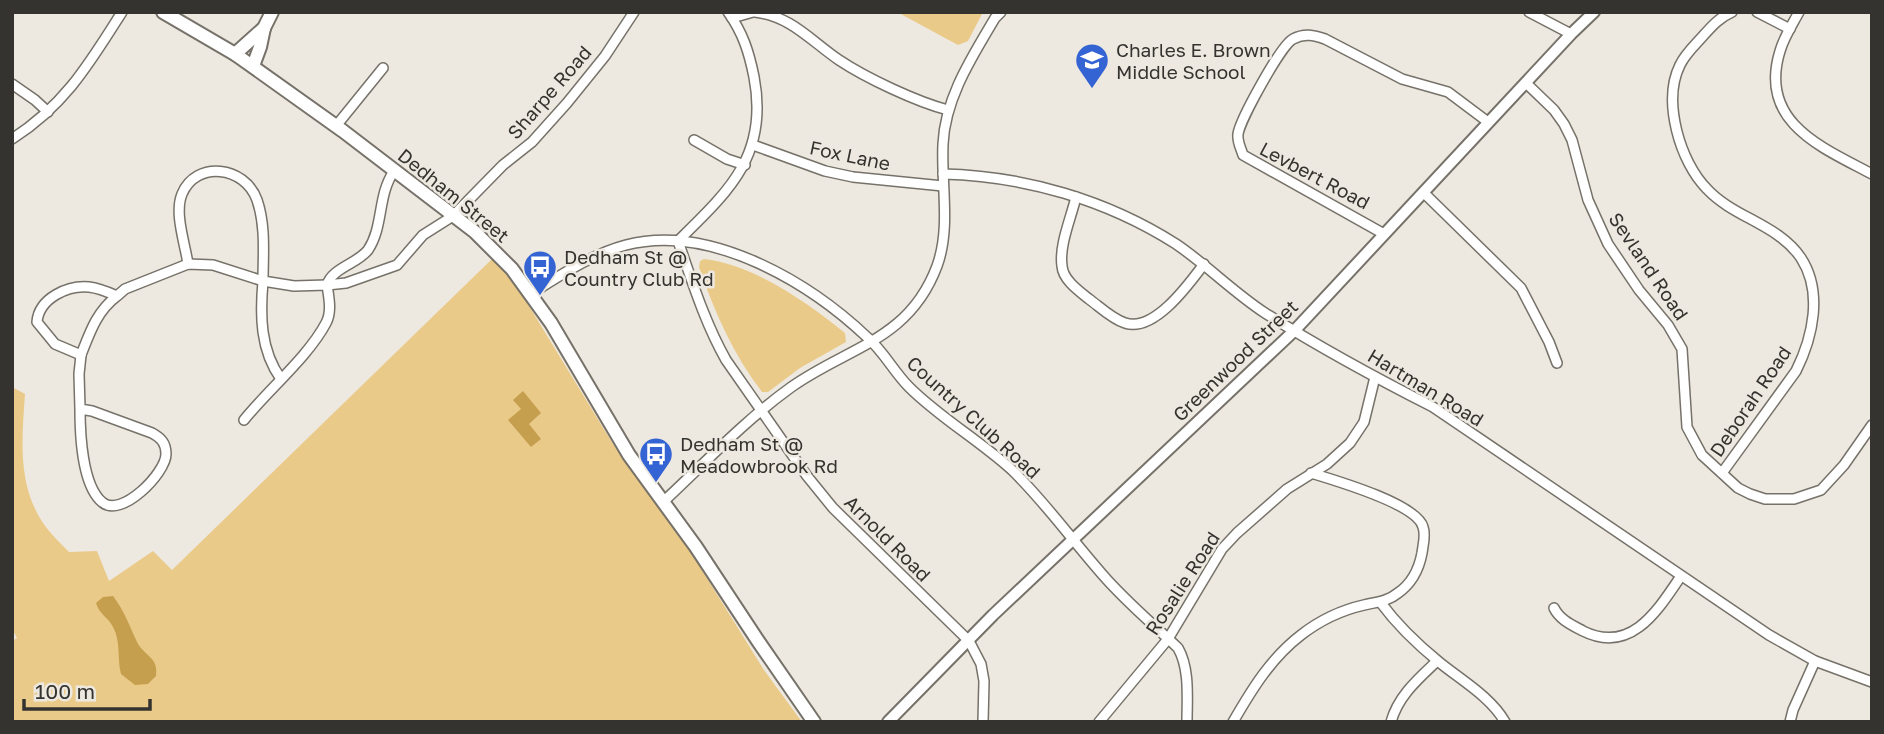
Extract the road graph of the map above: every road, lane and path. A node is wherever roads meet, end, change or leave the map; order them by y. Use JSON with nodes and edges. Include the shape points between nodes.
{"nodes":[{"id":1,"x":122,"y":12,"type":"edge"},
{"id":2,"x":163,"y":12,"type":"edge"},
{"id":3,"x":272,"y":12,"type":"edge"},
{"id":4,"x":634,"y":12,"type":"edge"},
{"id":5,"x":754,"y":12,"type":"edge"},
{"id":6,"x":1529,"y":12,"type":"edge"},
{"id":7,"x":1594,"y":12,"type":"edge"},
{"id":8,"x":1732,"y":12,"type":"edge"},
{"id":9,"x":1757,"y":12,"type":"edge"},
{"id":10,"x":1799,"y":12,"type":"edge"},
{"id":11,"x":997,"y":14,"type":"edge"},
{"id":12,"x":730,"y":15,"type":"edge"},
{"id":13,"x":264,"y":28,"type":"junction"},
{"id":14,"x":1790,"y":29,"type":"junction"},
{"id":15,"x":1571,"y":34,"type":"junction"},
{"id":16,"x":235,"y":54,"type":"junction"},
{"id":17,"x":253,"y":66,"type":"junction"},
{"id":18,"x":383,"y":68,"type":"dead end"},
{"id":19,"x":12,"y":84,"type":"edge"},
{"id":20,"x":1527,"y":84,"type":"junction"},
{"id":21,"x":948,"y":110,"type":"junction"},
{"id":22,"x":48,"y":112,"type":"junction"},
{"id":23,"x":1489,"y":122,"type":"junction"},
{"id":24,"x":336,"y":127,"type":"junction"},
{"id":25,"x":12,"y":139,"type":"edge"},
{"id":26,"x":694,"y":140,"type":"dead end"},
{"id":27,"x":753,"y":145,"type":"junction"},
{"id":28,"x":745,"y":164,"type":"junction"},
{"id":29,"x":394,"y":171,"type":"junction"},
{"id":30,"x":943,"y":174,"type":"junction"},
{"id":31,"x":1872,"y":174,"type":"edge"},
{"id":32,"x":943,"y":186,"type":"junction"},
{"id":33,"x":1424,"y":193,"type":"junction"},
{"id":34,"x":1076,"y":197,"type":"junction"},
{"id":35,"x":453,"y":216,"type":"junction"},
{"id":36,"x":1384,"y":234,"type":"junction"},
{"id":37,"x":678,"y":241,"type":"junction"},
{"id":38,"x":188,"y":264,"type":"junction"},
{"id":39,"x":1204,"y":264,"type":"junction"},
{"id":40,"x":263,"y":281,"type":"junction"},
{"id":41,"x":327,"y":285,"type":"junction"},
{"id":42,"x":532,"y":293,"type":"junction"},
{"id":43,"x":117,"y":296,"type":"junction"},
{"id":44,"x":1295,"y":330,"type":"junction"},
{"id":45,"x":872,"y":341,"type":"junction"},
{"id":46,"x":81,"y":355,"type":"junction"},
{"id":47,"x":1557,"y":363,"type":"dead end"},
{"id":48,"x":1375,"y":377,"type":"junction"},
{"id":49,"x":281,"y":379,"type":"junction"},
{"id":50,"x":80,"y":409,"type":"junction"},
{"id":51,"x":762,"y":409,"type":"junction"},
{"id":52,"x":244,"y":420,"type":"dead end"},
{"id":53,"x":1872,"y":425,"type":"edge"},
{"id":54,"x":1311,"y":473,"type":"junction"},
{"id":55,"x":1722,"y":473,"type":"junction"},
{"id":56,"x":663,"y":502,"type":"junction"},
{"id":57,"x":1074,"y":540,"type":"junction"},
{"id":58,"x":1681,"y":576,"type":"junction"},
{"id":59,"x":1381,"y":603,"type":"junction"},
{"id":60,"x":1554,"y":608,"type":"dead end"},
{"id":61,"x":1168,"y":639,"type":"junction"},
{"id":62,"x":969,"y":641,"type":"junction"},
{"id":63,"x":1437,"y":661,"type":"junction"},
{"id":64,"x":1815,"y":661,"type":"junction"},
{"id":65,"x":1872,"y":682,"type":"edge"},
{"id":66,"x":814,"y":722,"type":"edge"},
{"id":67,"x":888,"y":722,"type":"edge"},
{"id":68,"x":983,"y":722,"type":"edge"},
{"id":69,"x":1099,"y":722,"type":"edge"},
{"id":70,"x":1187,"y":722,"type":"edge"},
{"id":71,"x":1233,"y":722,"type":"edge"},
{"id":72,"x":1391,"y":722,"type":"edge"},
{"id":73,"x":1505,"y":722,"type":"edge"},
{"id":74,"x":1790,"y":722,"type":"edge"}],
"edges":[{"from":1,"to":22,"type":"street","via":[[79,78]]},
{"from":2,"to":16,"type":"main road","name":"Dedham Street"},
{"from":3,"to":13,"type":"main road"},
{"from":4,"to":35,"type":"street","name":"Sharpe Road","via":[[605,56],[541,132]]},
{"from":5,"to":12,"type":"street"},
{"from":5,"to":21,"type":"street","via":[[784,19],[842,62]]},
{"from":6,"to":15,"type":"street"},
{"from":7,"to":15,"type":"street","name":"Greenwood Street"},
{"from":8,"to":55,"type":"street","name":"Deborah Road","via":[[1712,27],[1681,63],[1673,108],[1678,138],[1686,160],[1707,190],[1769,229],[1802,259],[1814,298],[1806,352]]},
{"from":9,"to":14,"type":"street"},
{"from":10,"to":14,"type":"street"},
{"from":11,"to":21,"type":"street"},
{"from":12,"to":27,"type":"street","via":[[744,37],[755,83]]},
{"from":13,"to":16,"type":"main road"},
{"from":13,"to":17,"type":"main road"},
{"from":14,"to":31,"type":"street","via":[[1776,66],[1786,118],[1816,145]]},
{"from":15,"to":20,"type":"street","name":"Greenwood Street"},
{"from":16,"to":17,"type":"main road","name":"Dedham Street"},
{"from":17,"to":24,"type":"main road","name":"Dedham Street"},
{"from":18,"to":24,"type":"street"},
{"from":19,"to":22,"type":"street"},
{"from":20,"to":23,"type":"street","name":"Greenwood Street"},
{"from":20,"to":55,"type":"street","name":"Sevland Road","via":[[1564,124],[1588,200],[1608,244],[1677,339],[1684,363],[1687,427],[1702,455]]},
{"from":21,"to":30,"type":"street"},
{"from":22,"to":25,"type":"street"},
{"from":23,"to":33,"type":"street","name":"Greenwood Street"},
{"from":23,"to":36,"type":"street","name":"Levbert Road","via":[[1448,92],[1402,79],[1313,34],[1287,43],[1241,126],[1243,155]]},
{"from":24,"to":29,"type":"main road","name":"Dedham Street"},
{"from":26,"to":28,"type":"street"},
{"from":27,"to":28,"type":"street"},
{"from":27,"to":32,"type":"street","name":"Fox Lane","via":[[825,171]]},
{"from":28,"to":37,"type":"street"},
{"from":29,"to":35,"type":"main road","name":"Dedham Street"},
{"from":29,"to":41,"type":"street","via":[[386,183],[369,248],[359,260],[335,273]]},
{"from":30,"to":32,"type":"street"},
{"from":30,"to":34,"type":"street","name":"Hartman Road","via":[[1035,186]]},
{"from":32,"to":45,"type":"street","via":[[942,248],[937,267],[918,303],[901,322]]},
{"from":33,"to":36,"type":"street","name":"Greenwood Street"},
{"from":33,"to":47,"type":"street","via":[[1521,288]]},
{"from":34,"to":39,"type":"street","name":"Hartman Road","via":[[1143,224]]},
{"from":34,"to":39,"type":"street","via":[[1062,254],[1064,275],[1118,321],[1137,325],[1149,320],[1183,291]]},
{"from":35,"to":41,"type":"street","name":"Sharpe Road","via":[[423,235],[397,265]]},
{"from":35,"to":42,"type":"main road","name":"Dedham Street","via":[[492,247]]},
{"from":36,"to":44,"type":"street","name":"Greenwood Street"},
{"from":37,"to":42,"type":"street","name":"Country Club Road","via":[[625,245],[597,255]]},
{"from":37,"to":45,"type":"street","name":"Country Club Road","via":[[764,265],[805,287]]},
{"from":37,"to":51,"type":"street","name":"Arnold Road","via":[[715,341]]},
{"from":38,"to":40,"type":"street","name":"Sharpe Road","via":[[213,265]]},
{"from":38,"to":40,"type":"street","via":[[180,217],[182,193],[196,178],[231,172],[250,185],[257,199],[263,230]]},
{"from":38,"to":43,"type":"street"},
{"from":39,"to":44,"type":"street","name":"Hartman Road","via":[[1264,312]]},
{"from":40,"to":41,"type":"street","name":"Sharpe Road"},
{"from":40,"to":49,"type":"street","via":[[263,333]]},
{"from":41,"to":49,"type":"street","via":[[327,323]]},
{"from":42,"to":56,"type":"main road","name":"Dedham Street","via":[[629,455]]},
{"from":43,"to":46,"type":"street","via":[[93,324]]},
{"from":43,"to":46,"type":"street","via":[[89,287],[70,288],[40,310],[37,321],[42,330],[55,344]]},
{"from":44,"to":48,"type":"street","name":"Hartman Road"},
{"from":44,"to":57,"type":"street","name":"Greenwood Street"},
{"from":45,"to":51,"type":"street","via":[[811,374]]},
{"from":45,"to":57,"type":"street","name":"Country Club Road","via":[[908,386],[1013,472]]},
{"from":46,"to":50,"type":"street"},
{"from":48,"to":54,"type":"street","name":"Rosalie Road","via":[[1357,433],[1327,464]]},
{"from":48,"to":58,"type":"street","name":"Hartman Road","via":[[1433,407]]},
{"from":49,"to":52,"type":"street"},
{"from":50,"to":50,"type":"street","via":[[83,457],[91,482],[99,500],[120,506],[136,496],[163,466],[165,445],[152,433]]},
{"from":51,"to":56,"type":"street"},
{"from":51,"to":62,"type":"street","name":"Arnold Road","via":[[833,508]]},
{"from":53,"to":55,"type":"street","name":"Sevland Road","via":[[1844,465],[1821,490],[1808,496],[1765,499],[1738,488]]},
{"from":54,"to":59,"type":"street","via":[[1372,494],[1419,518],[1424,540],[1414,577]]},
{"from":54,"to":61,"type":"street","name":"Rosalie Road","via":[[1255,514],[1229,541]]},
{"from":56,"to":66,"type":"main road","name":"Dedham Street"},
{"from":57,"to":61,"type":"street","name":"Country Club Road"},
{"from":57,"to":62,"type":"street","name":"Greenwood Street"},
{"from":58,"to":60,"type":"street","via":[[1643,625],[1618,638],[1590,634],[1562,619]]},
{"from":58,"to":64,"type":"street","name":"Hartman Road"},
{"from":59,"to":63,"type":"street","via":[[1406,634]]},
{"from":59,"to":71,"type":"street","via":[[1332,616],[1302,634],[1259,678]]},
{"from":61,"to":69,"type":"street","name":"Rosalie Road"},
{"from":61,"to":70,"type":"street","name":"Country Club Road","via":[[1183,658]]},
{"from":62,"to":67,"type":"street","name":"Greenwood Street"},
{"from":62,"to":68,"type":"street","name":"Arnold Road","via":[[984,681]]},
{"from":63,"to":72,"type":"street","via":[[1399,701]]},
{"from":63,"to":73,"type":"street","via":[[1497,709]]},
{"from":64,"to":65,"type":"street","name":"Hartman Road"},
{"from":64,"to":74,"type":"street"}]}
